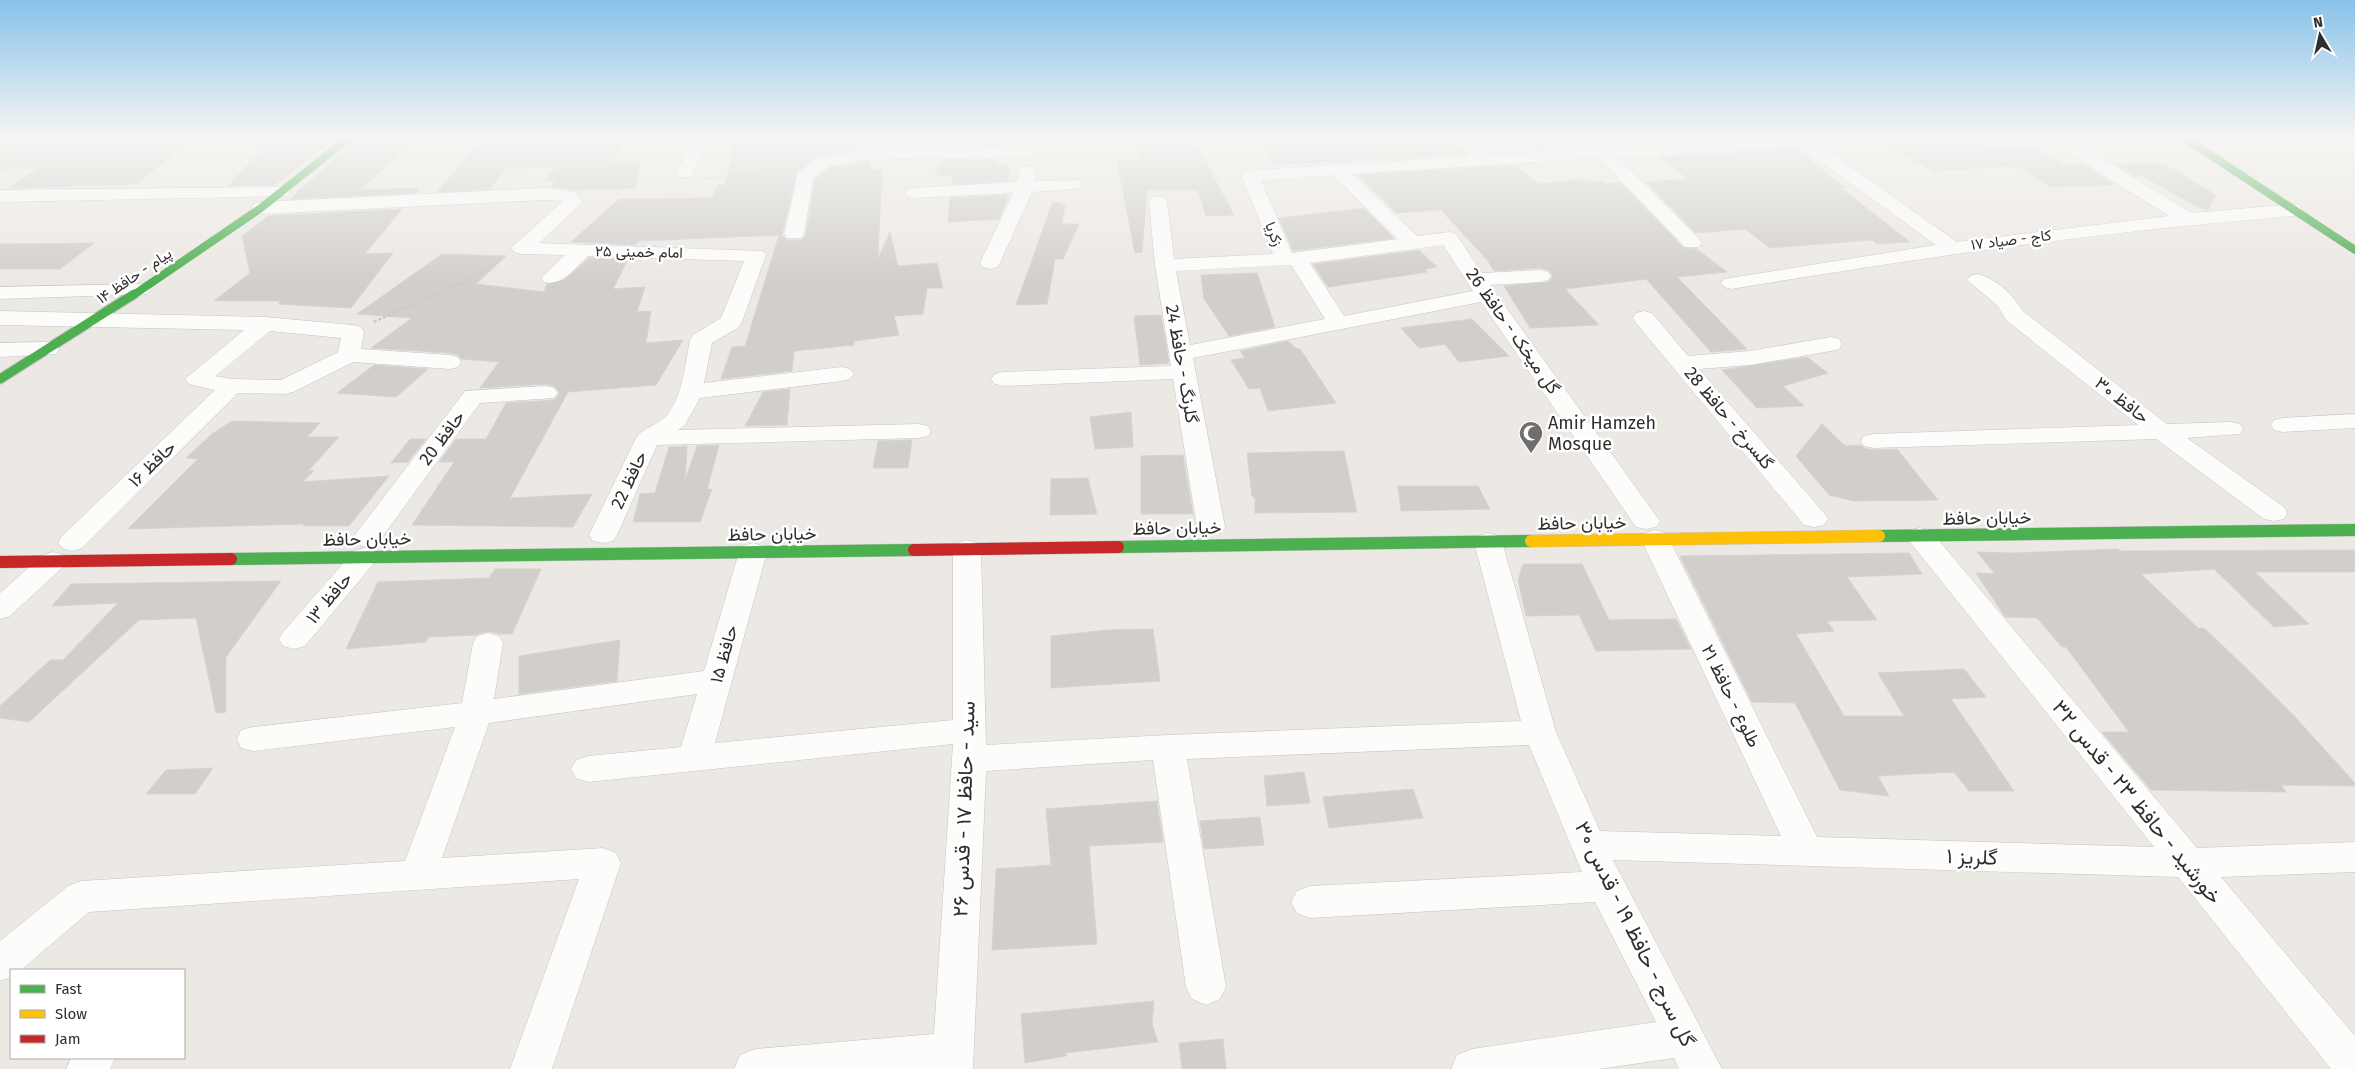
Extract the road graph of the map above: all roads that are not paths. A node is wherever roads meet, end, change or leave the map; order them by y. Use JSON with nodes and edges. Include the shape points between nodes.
{"nodes":[{"id":1,"x":290,"y":185,"type":"edge"},
{"id":2,"x":803,"y":185,"type":"edge"},
{"id":3,"x":1060,"y":185,"type":"edge"},
{"id":4,"x":1255,"y":185,"type":"edge"},
{"id":5,"x":1353,"y":185,"type":"edge"},
{"id":6,"x":1635,"y":185,"type":"edge"},
{"id":7,"x":1864,"y":185,"type":"edge"},
{"id":8,"x":2133,"y":185,"type":"edge"},
{"id":9,"x":2255,"y":185,"type":"edge"},
{"id":10,"x":1025,"y":187,"type":"junction"},
{"id":11,"x":281,"y":192,"type":"junction"},
{"id":12,"x":914,"y":193,"type":"dead end"},
{"id":13,"x":0,"y":196,"type":"edge"},
{"id":14,"x":1158,"y":201,"type":"dead end"},
{"id":15,"x":261,"y":208,"type":"junction"},
{"id":16,"x":2293,"y":210,"type":"junction"},
{"id":17,"x":2186,"y":218,"type":"junction"},
{"id":18,"x":794,"y":234,"type":"dead end"},
{"id":19,"x":1413,"y":243,"type":"junction"},
{"id":20,"x":1692,"y":243,"type":"dead end"},
{"id":21,"x":1952,"y":247,"type":"junction"},
{"id":22,"x":2355,"y":250,"type":"edge"},
{"id":23,"x":582,"y":251,"type":"junction"},
{"id":24,"x":756,"y":255,"type":"joint"},
{"id":25,"x":1291,"y":260,"type":"junction"},
{"id":26,"x":990,"y":263,"type":"dead end"},
{"id":27,"x":1165,"y":265,"type":"junction"},
{"id":28,"x":1541,"y":276,"type":"dead end"},
{"id":29,"x":551,"y":278,"type":"dead end"},
{"id":30,"x":1977,"y":280,"type":"dead end"},
{"id":31,"x":1731,"y":283,"type":"dead end"},
{"id":32,"x":1481,"y":287,"type":"junction"},
{"id":33,"x":140,"y":290,"type":"junction"},
{"id":34,"x":0,"y":293,"type":"edge"},
{"id":35,"x":0,"y":318,"type":"edge"},
{"id":36,"x":1644,"y":318,"type":"dead end"},
{"id":37,"x":98,"y":319,"type":"junction"},
{"id":38,"x":265,"y":324,"type":"junction"},
{"id":39,"x":1339,"y":324,"type":"junction"},
{"id":40,"x":1831,"y":344,"type":"dead end"},
{"id":41,"x":48,"y":349,"type":"junction"},
{"id":42,"x":0,"y":350,"type":"edge"},
{"id":43,"x":349,"y":355,"type":"junction"},
{"id":44,"x":450,"y":362,"type":"dead end"},
{"id":45,"x":1683,"y":362,"type":"junction"},
{"id":46,"x":1182,"y":363,"type":"junction"},
{"id":47,"x":842,"y":374,"type":"dead end"},
{"id":48,"x":0,"y":379,"type":"edge"},
{"id":49,"x":1003,"y":379,"type":"dead end"},
{"id":50,"x":232,"y":386,"type":"junction"},
{"id":51,"x":691,"y":392,"type":"junction"},
{"id":52,"x":546,"y":393,"type":"dead end"},
{"id":53,"x":2343,"y":422,"type":"edge"},
{"id":54,"x":2283,"y":425,"type":"dead end"},
{"id":55,"x":2231,"y":429,"type":"dead end"},
{"id":56,"x":918,"y":431,"type":"dead end"},
{"id":57,"x":2161,"y":431,"type":"junction"},
{"id":58,"x":648,"y":438,"type":"junction"},
{"id":59,"x":1873,"y":440,"type":"dead end"},
{"id":60,"x":2355,"y":440,"type":"edge"},
{"id":61,"x":2270,"y":513,"type":"dead end"},
{"id":62,"x":1810,"y":519,"type":"dead end"},
{"id":63,"x":1648,"y":526,"type":"junction"},
{"id":64,"x":1211,"y":527,"type":"dead end"},
{"id":65,"x":2355,"y":530,"type":"edge"},
{"id":66,"x":603,"y":535,"type":"dead end"},
{"id":67,"x":1920,"y":536,"type":"junction"},
{"id":68,"x":1488,"y":542,"type":"junction"},
{"id":69,"x":368,"y":543,"type":"junction"},
{"id":70,"x":70,"y":547,"type":"junction"},
{"id":71,"x":967,"y":549,"type":"junction"},
{"id":72,"x":753,"y":552,"type":"junction"},
{"id":73,"x":0,"y":562,"type":"edge"},
{"id":74,"x":0,"y":609,"type":"edge"},
{"id":75,"x":294,"y":639,"type":"dead end"},
{"id":76,"x":488,"y":644,"type":"dead end"},
{"id":77,"x":716,"y":680,"type":"junction"},
{"id":78,"x":476,"y":713,"type":"junction"},
{"id":79,"x":1540,"y":732,"type":"junction"},
{"id":80,"x":253,"y":739,"type":"dead end"},
{"id":81,"x":969,"y":744,"type":"junction"},
{"id":82,"x":1168,"y":747,"type":"junction"},
{"id":83,"x":695,"y":756,"type":"junction"},
{"id":84,"x":588,"y":769,"type":"dead end"},
{"id":85,"x":1589,"y":845,"type":"junction"},
{"id":86,"x":1806,"y":852,"type":"junction"},
{"id":87,"x":2355,"y":857,"type":"edge"},
{"id":88,"x":2188,"y":863,"type":"junction"},
{"id":89,"x":418,"y":875,"type":"junction"},
{"id":90,"x":1606,"y":886,"type":"junction"},
{"id":91,"x":1310,"y":902,"type":"dead end"},
{"id":92,"x":0,"y":964,"type":"edge"},
{"id":93,"x":1206,"y":987,"type":"dead end"},
{"id":94,"x":1693,"y":1053,"type":"edge"},
{"id":95,"x":953,"y":1061,"type":"edge"},
{"id":96,"x":2355,"y":1067,"type":"edge"},
{"id":97,"x":530,"y":1069,"type":"edge"},
{"id":98,"x":755,"y":1069,"type":"edge"},
{"id":99,"x":1472,"y":1069,"type":"edge"}],
"edges":[{"from":1,"to":11,"type":"main road","name":"پیام - حافظ ۱۴"},
{"from":2,"to":18,"type":"street"},
{"from":3,"to":10,"type":"street"},
{"from":4,"to":25,"type":"street","name":"زکریا"},
{"from":5,"to":19,"type":"street"},
{"from":6,"to":20,"type":"street"},
{"from":7,"to":21,"type":"street"},
{"from":8,"to":17,"type":"street"},
{"from":9,"to":16,"type":"main road"},
{"from":10,"to":12,"type":"street"},
{"from":10,"to":26,"type":"street"},
{"from":11,"to":13,"type":"street"},
{"from":11,"to":15,"type":"main road","name":"پیام - حافظ ۱۴"},
{"from":14,"to":27,"type":"street","name":"گلرنگ - حافظ 24"},
{"from":15,"to":23,"type":"street","name":"امام خمینی ۲۵","via":[[546,194],[568,196],[574,202],[521,248]]},
{"from":15,"to":33,"type":"main road","name":"پیام - حافظ ۱۴"},
{"from":16,"to":17,"type":"street","name":"کاج - صیاد ۱۷"},
{"from":16,"to":22,"type":"main road"},
{"from":17,"to":21,"type":"street","name":"کاج - صیاد ۱۷"},
{"from":19,"to":25,"type":"street"},
{"from":19,"to":32,"type":"street","name":"گل میخک - حافظ 26","via":[[1449,238]]},
{"from":21,"to":31,"type":"street","name":"کاج - صیاد ۱۷"},
{"from":23,"to":24,"type":"street","name":"امام خمینی ۲۵"},
{"from":23,"to":29,"type":"street"},
{"from":24,"to":51,"type":"street","name":"حافظ 22","via":[[731,322],[700,340]]},
{"from":25,"to":27,"type":"street","name":"زکریا"},
{"from":25,"to":39,"type":"street"},
{"from":27,"to":46,"type":"street","name":"گلرنگ - حافظ 24"},
{"from":28,"to":32,"type":"street"},
{"from":30,"to":57,"type":"street","name":"حافظ ۳۰","via":[[2006,301],[2014,315]]},
{"from":32,"to":39,"type":"street"},
{"from":32,"to":63,"type":"street","name":"گل میخک - حافظ 26"},
{"from":33,"to":34,"type":"street"},
{"from":33,"to":37,"type":"main road","name":"پیام - حافظ ۱۴"},
{"from":35,"to":37,"type":"street"},
{"from":36,"to":45,"type":"street","name":"گلسرخ - حافظ 28"},
{"from":37,"to":38,"type":"street"},
{"from":37,"to":41,"type":"main road","name":"پیام - حافظ ۱۴"},
{"from":38,"to":43,"type":"street","via":[[354,332]]},
{"from":38,"to":50,"type":"street","via":[[197,379]]},
{"from":39,"to":46,"type":"street"},
{"from":40,"to":45,"type":"street","via":[[1750,358]]},
{"from":41,"to":42,"type":"street"},
{"from":41,"to":48,"type":"main road","name":"پیام - حافظ ۱۴"},
{"from":43,"to":44,"type":"street"},
{"from":43,"to":50,"type":"street","via":[[285,387]]},
{"from":45,"to":62,"type":"street","name":"گلسرخ - حافظ 28"},
{"from":46,"to":49,"type":"street"},
{"from":46,"to":64,"type":"street","name":"گلرنگ - حافظ 24"},
{"from":47,"to":51,"type":"street"},
{"from":50,"to":70,"type":"street","name":"حافظ ۱۶"},
{"from":51,"to":58,"type":"street","name":"حافظ 22","via":[[676,420]]},
{"from":52,"to":69,"type":"street","name":"حافظ 20","via":[[473,396]]},
{"from":53,"to":54,"type":"street"},
{"from":53,"to":60,"type":"street"},
{"from":55,"to":57,"type":"street"},
{"from":56,"to":58,"type":"street"},
{"from":57,"to":59,"type":"street"},
{"from":57,"to":61,"type":"street","name":"حافظ ۳۰"},
{"from":58,"to":66,"type":"street","name":"حافظ 22"},
{"from":63,"to":67,"type":"main road","name":"خیابان حافظ"},
{"from":63,"to":68,"type":"main road","name":"خیابان حافظ"},
{"from":63,"to":86,"type":"street","name":"طلوع - حافظ ۲۱"},
{"from":65,"to":67,"type":"main road","name":"خیابان حافظ"},
{"from":67,"to":88,"type":"street","name":"خورشید - حافظ ۲۳ - قدس ۳۲"},
{"from":68,"to":71,"type":"main road","name":"خیابان حافظ"},
{"from":68,"to":79,"type":"street","name":"گل سرج - حافظ ۱۹ - قدس ۳۰"},
{"from":69,"to":70,"type":"main road","name":"خیابان حافظ"},
{"from":69,"to":72,"type":"main road","name":"خیابان حافظ"},
{"from":69,"to":75,"type":"street","name":"حافظ ۱۳"},
{"from":70,"to":73,"type":"main road","name":"خیابان حافظ"},
{"from":70,"to":74,"type":"street","name":"حافظ ۱۶"},
{"from":71,"to":72,"type":"main road","name":"خیابان حافظ"},
{"from":71,"to":81,"type":"street","name":"سید - حافظ ۱۷ - قدس ۲۶"},
{"from":72,"to":77,"type":"street","name":"حافظ ۱۵"},
{"from":76,"to":78,"type":"street"},
{"from":77,"to":78,"type":"street"},
{"from":77,"to":83,"type":"street","name":"حافظ ۱۵"},
{"from":78,"to":80,"type":"street"},
{"from":78,"to":89,"type":"street"},
{"from":79,"to":82,"type":"street"},
{"from":79,"to":85,"type":"street","name":"گل سرج - حافظ ۱۹ - قدس ۳۰"},
{"from":81,"to":82,"type":"street"},
{"from":81,"to":83,"type":"street"},
{"from":81,"to":95,"type":"street","name":"سید - حافظ ۱۷ - قدس ۲۶"},
{"from":82,"to":93,"type":"street"},
{"from":83,"to":84,"type":"street"},
{"from":85,"to":86,"type":"street","name":"گلریز ۱"},
{"from":85,"to":90,"type":"street","name":"گل سرج - حافظ ۱۹ - قدس ۳۰"},
{"from":86,"to":88,"type":"street","name":"گلریز ۱"},
{"from":87,"to":88,"type":"street","name":"گلریز ۱"},
{"from":88,"to":96,"type":"street","name":"خورشید - حافظ ۲۳ - قدس ۳۲"},
{"from":89,"to":92,"type":"street","via":[[81,897]]},
{"from":89,"to":97,"type":"street","via":[[603,863]]},
{"from":90,"to":91,"type":"street"},
{"from":90,"to":94,"type":"street","name":"گل سرج - حافظ ۱۹ - قدس ۳۰"},
{"from":94,"to":99,"type":"street"},
{"from":95,"to":98,"type":"street"}]}
